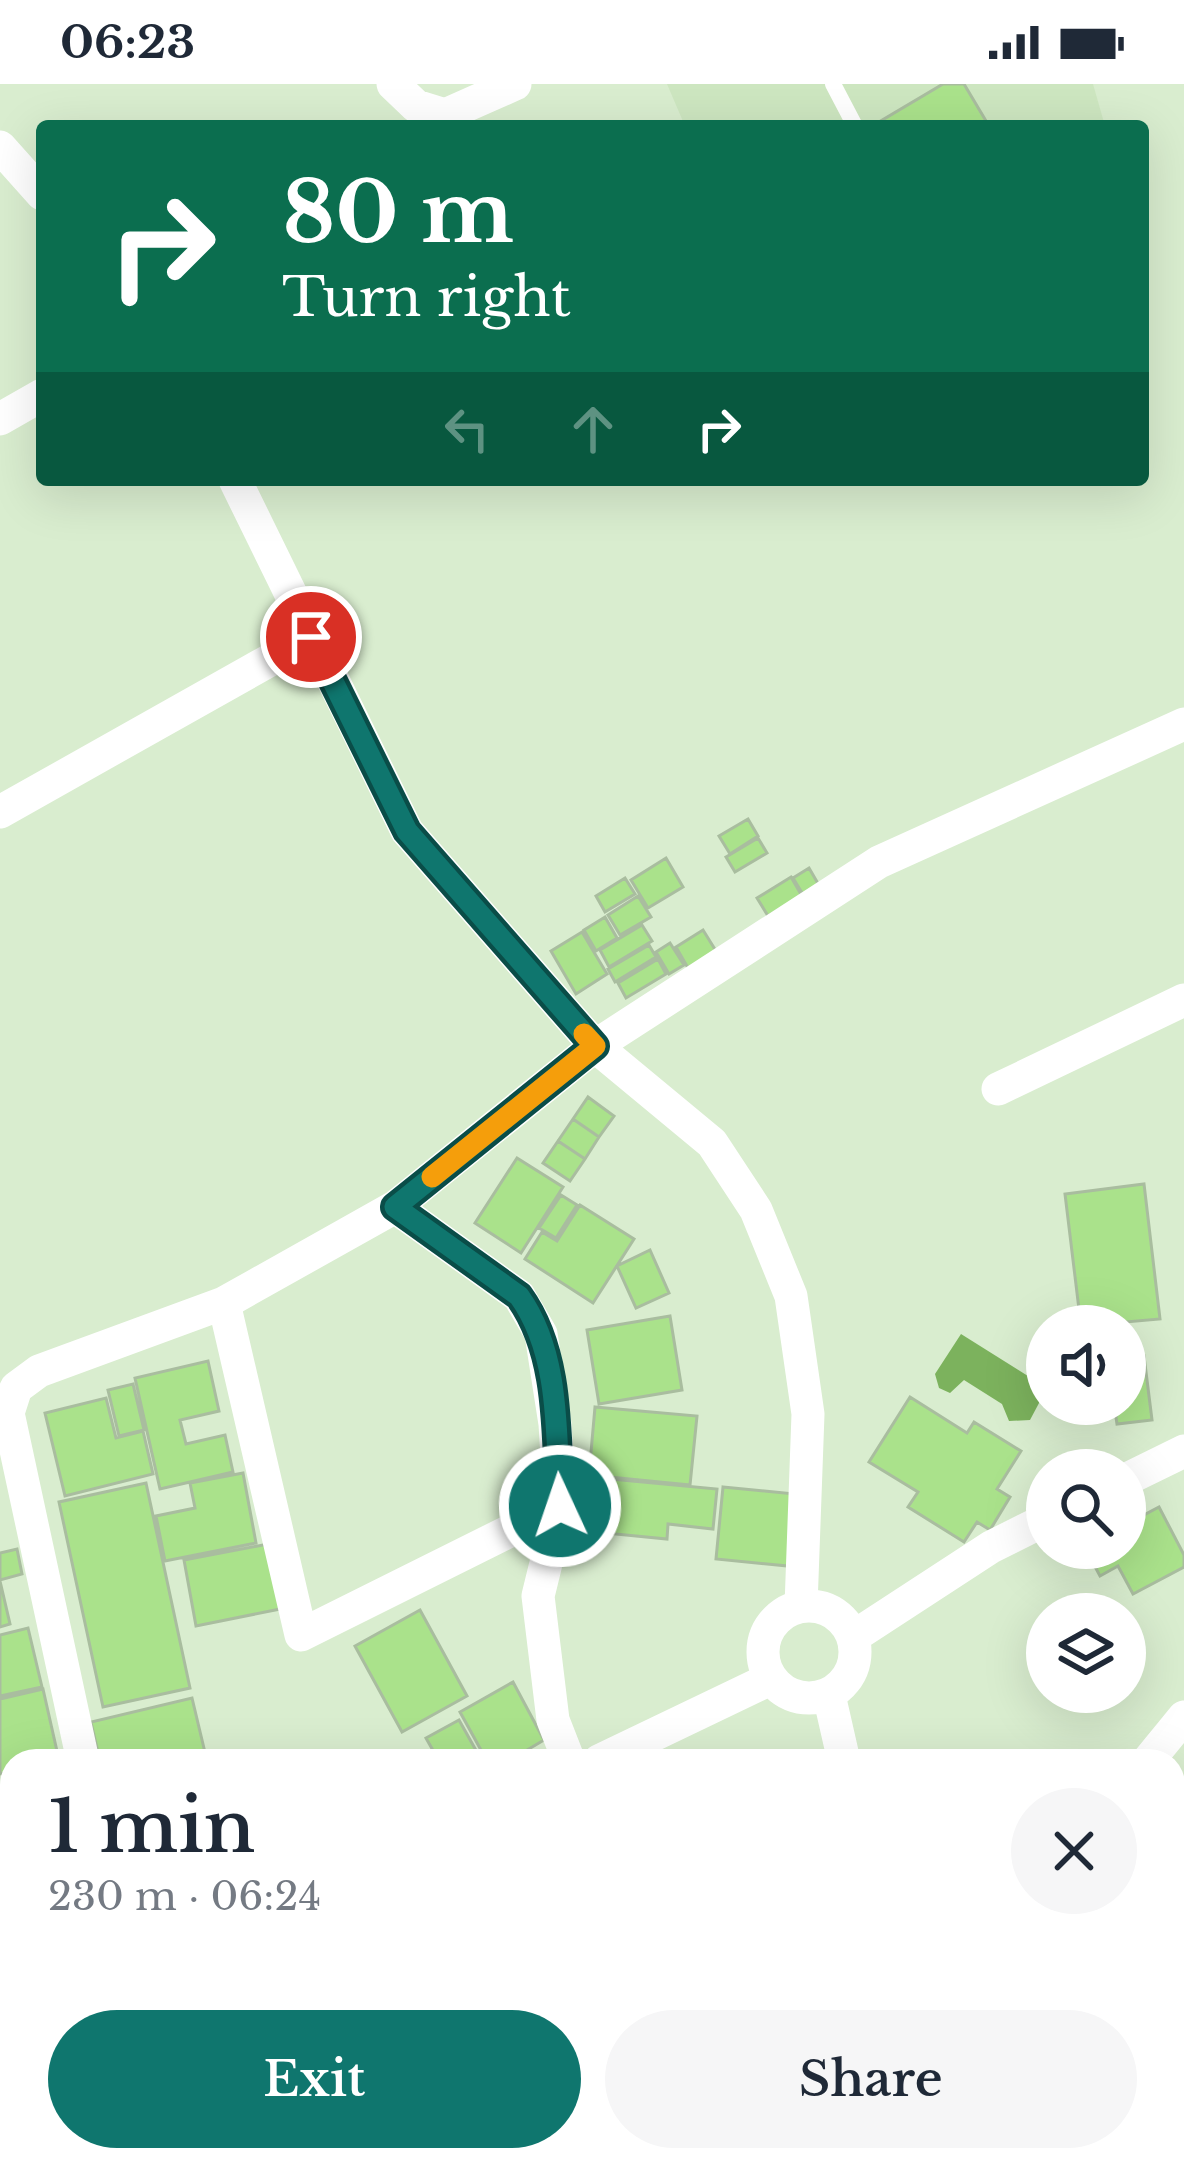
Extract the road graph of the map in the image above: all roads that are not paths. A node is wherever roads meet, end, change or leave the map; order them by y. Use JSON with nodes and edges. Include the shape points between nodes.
{"nodes":[{"id":1,"x":393,"y":84,"type":"edge"},
{"id":2,"x":515,"y":84,"type":"edge"},
{"id":3,"x":833,"y":84,"type":"edge"},
{"id":4,"x":852,"y":120,"type":"edge"},
{"id":5,"x":0,"y":147,"type":"edge"},
{"id":6,"x":36,"y":187,"type":"edge"},
{"id":7,"x":36,"y":398,"type":"edge"},
{"id":8,"x":0,"y":418,"type":"edge"},
{"id":9,"x":238,"y":486,"type":"edge"},
{"id":10,"x":311,"y":637,"type":"junction"},
{"id":11,"x":1184,"y":724,"type":"edge"},
{"id":12,"x":0,"y":812,"type":"edge"},
{"id":13,"x":1184,"y":1000,"type":"edge"},
{"id":14,"x":595,"y":1046,"type":"junction"},
{"id":15,"x":998,"y":1089,"type":"dead end"},
{"id":16,"x":395,"y":1207,"type":"junction"},
{"id":17,"x":224,"y":1304,"type":"junction"},
{"id":18,"x":1184,"y":1451,"type":"edge"},
{"id":19,"x":1146,"y":1470,"type":"edge"},
{"id":20,"x":560,"y":1506,"type":"junction"},
{"id":21,"x":1026,"y":1529,"type":"edge"},
{"id":22,"x":800,"y":1606,"type":"junction"},
{"id":23,"x":853,"y":1637,"type":"junction"},
{"id":24,"x":770,"y":1679,"type":"junction"},
{"id":25,"x":830,"y":1694,"type":"junction"},
{"id":26,"x":1184,"y":1717,"type":"edge"},
{"id":27,"x":80,"y":1749,"type":"edge"},
{"id":28,"x":564,"y":1749,"type":"edge"},
{"id":29,"x":624,"y":1749,"type":"edge"},
{"id":30,"x":841,"y":1749,"type":"edge"},
{"id":31,"x":1158,"y":1749,"type":"edge"}],
"edges":[{"from":1,"to":2,"type":"street","via":[[416,106],[445,115]]},
{"from":3,"to":4,"type":"lane"},
{"from":5,"to":6,"type":"street"},
{"from":7,"to":8,"type":"street"},
{"from":9,"to":10,"type":"street"},
{"from":10,"to":12,"type":"street"},
{"from":10,"to":14,"type":"street","via":[[407,831]]},
{"from":11,"to":14,"type":"street","via":[[879,862]]},
{"from":13,"to":15,"type":"street"},
{"from":14,"to":16,"type":"street"},
{"from":14,"to":22,"type":"street","via":[[712,1143],[756,1210],[791,1296],[808,1414]]},
{"from":16,"to":17,"type":"street"},
{"from":16,"to":20,"type":"street","via":[[519,1296],[531,1313],[547,1358]]},
{"from":17,"to":20,"type":"street","via":[[301,1636]]},
{"from":17,"to":27,"type":"street","via":[[39,1371],[12,1400],[8,1413]]},
{"from":18,"to":19,"type":"street"},
{"from":20,"to":28,"type":"street","via":[[538,1596],[553,1720]]},
{"from":21,"to":23,"type":"street"},
{"from":22,"to":23,"type":"street","via":[[838,1616]]},
{"from":22,"to":24,"type":"street","via":[[765,1635]]},
{"from":23,"to":25,"type":"street","via":[[854,1664]]},
{"from":24,"to":25,"type":"street","via":[[791,1696]]},
{"from":24,"to":29,"type":"street"},
{"from":25,"to":30,"type":"street"},
{"from":26,"to":31,"type":"street"}]}
